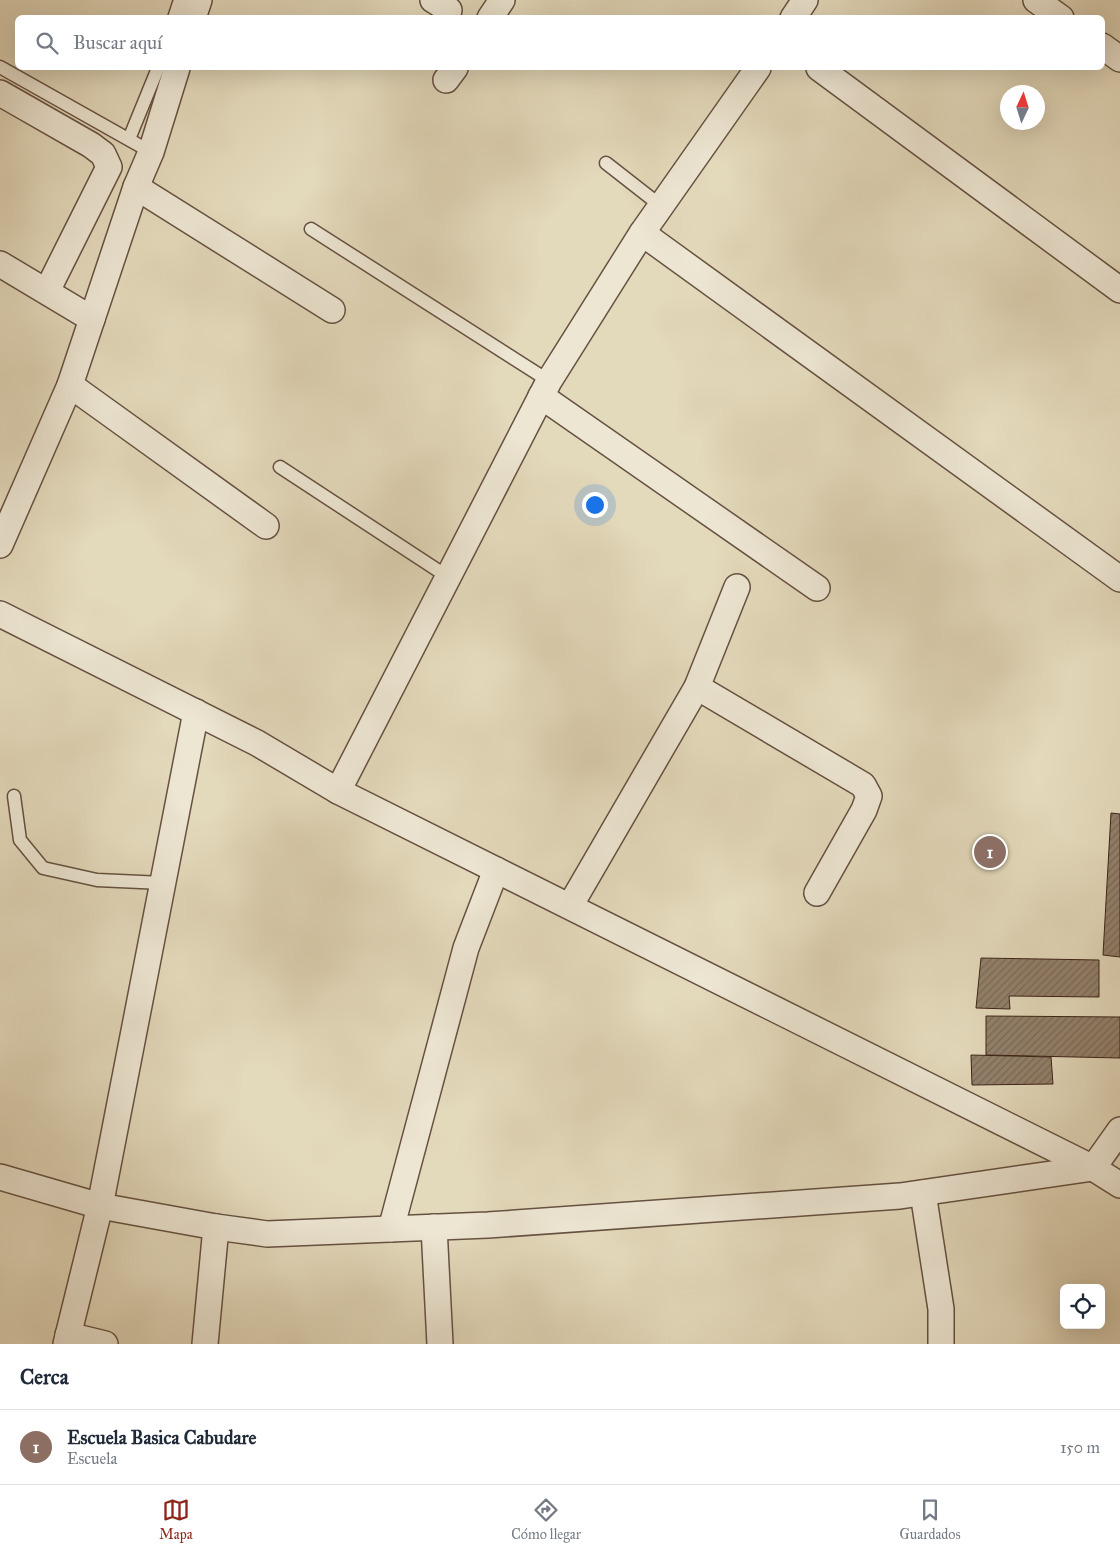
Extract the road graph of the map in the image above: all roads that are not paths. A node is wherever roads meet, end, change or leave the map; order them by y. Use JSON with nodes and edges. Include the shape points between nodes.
{"nodes":[{"id":1,"x":180,"y":0,"type":"edge"},
{"id":2,"x":199,"y":0,"type":"edge"},
{"id":3,"x":502,"y":0,"type":"edge"},
{"id":4,"x":805,"y":0,"type":"edge"},
{"id":5,"x":1036,"y":0,"type":"edge"},
{"id":6,"x":175,"y":15,"type":"edge"},
{"id":7,"x":194,"y":15,"type":"edge"},
{"id":8,"x":492,"y":15,"type":"edge"},
{"id":9,"x":795,"y":15,"type":"edge"},
{"id":10,"x":1057,"y":15,"type":"edge"},
{"id":11,"x":1105,"y":48,"type":"edge"},
{"id":12,"x":1120,"y":59,"type":"edge"},
{"id":13,"x":0,"y":67,"type":"edge"},
{"id":14,"x":157,"y":70,"type":"edge"},
{"id":15,"x":176,"y":70,"type":"edge"},
{"id":16,"x":757,"y":70,"type":"edge"},
{"id":17,"x":823,"y":70,"type":"edge"},
{"id":18,"x":0,"y":93,"type":"edge"},
{"id":19,"x":129,"y":139,"type":"junction"},
{"id":20,"x":151,"y":152,"type":"junction"},
{"id":21,"x":606,"y":163,"type":"dead end"},
{"id":22,"x":136,"y":186,"type":"junction"},
{"id":23,"x":661,"y":206,"type":"junction"},
{"id":24,"x":311,"y":230,"type":"dead end"},
{"id":25,"x":642,"y":233,"type":"junction"},
{"id":26,"x":0,"y":264,"type":"edge"},
{"id":27,"x":1120,"y":290,"type":"edge"},
{"id":28,"x":48,"y":291,"type":"junction"},
{"id":29,"x":332,"y":310,"type":"dead end"},
{"id":30,"x":92,"y":319,"type":"junction"},
{"id":31,"x":70,"y":385,"type":"junction"},
{"id":32,"x":545,"y":389,"type":"junction"},
{"id":33,"x":280,"y":467,"type":"dead end"},
{"id":34,"x":266,"y":526,"type":"dead end"},
{"id":35,"x":0,"y":546,"type":"edge"},
{"id":36,"x":448,"y":577,"type":"junction"},
{"id":37,"x":1120,"y":579,"type":"edge"},
{"id":38,"x":737,"y":587,"type":"dead end"},
{"id":39,"x":817,"y":588,"type":"dead end"},
{"id":40,"x":0,"y":614,"type":"edge"},
{"id":41,"x":697,"y":687,"type":"junction"},
{"id":42,"x":196,"y":712,"type":"junction"},
{"id":43,"x":338,"y":791,"type":"junction"},
{"id":44,"x":14,"y":796,"type":"dead end"},
{"id":45,"x":496,"y":870,"type":"junction"},
{"id":46,"x":163,"y":883,"type":"junction"},
{"id":47,"x":817,"y":892,"type":"dead end"},
{"id":48,"x":570,"y":906,"type":"junction"},
{"id":49,"x":1120,"y":1130,"type":"edge"},
{"id":50,"x":1093,"y":1168,"type":"junction"},
{"id":51,"x":0,"y":1177,"type":"edge"},
{"id":52,"x":1120,"y":1185,"type":"edge"},
{"id":53,"x":923,"y":1193,"type":"junction"},
{"id":54,"x":100,"y":1206,"type":"junction"},
{"id":55,"x":216,"y":1227,"type":"junction"},
{"id":56,"x":434,"y":1227,"type":"junction"},
{"id":57,"x":391,"y":1229,"type":"junction"},
{"id":58,"x":67,"y":1340,"type":"edge"},
{"id":59,"x":105,"y":1344,"type":"edge"},
{"id":60,"x":205,"y":1344,"type":"edge"},
{"id":61,"x":440,"y":1344,"type":"edge"},
{"id":62,"x":941,"y":1344,"type":"edge"}],
"edges":[{"from":1,"to":6,"type":"lane"},
{"from":2,"to":7,"type":"street"},
{"from":3,"to":8,"type":"street"},
{"from":4,"to":9,"type":"street"},
{"from":5,"to":10,"type":"street"},
{"from":11,"to":12,"type":"street"},
{"from":13,"to":19,"type":"lane"},
{"from":14,"to":19,"type":"lane"},
{"from":15,"to":20,"type":"street"},
{"from":16,"to":23,"type":"street"},
{"from":17,"to":27,"type":"street"},
{"from":18,"to":28,"type":"street","via":[[91,145],[103,154],[109,167]]},
{"from":19,"to":20,"type":"lane"},
{"from":20,"to":22,"type":"street"},
{"from":21,"to":23,"type":"lane"},
{"from":22,"to":29,"type":"street"},
{"from":22,"to":30,"type":"street"},
{"from":23,"to":25,"type":"street"},
{"from":24,"to":32,"type":"lane"},
{"from":25,"to":32,"type":"street"},
{"from":25,"to":37,"type":"street"},
{"from":26,"to":28,"type":"street"},
{"from":28,"to":30,"type":"street"},
{"from":30,"to":31,"type":"street"},
{"from":31,"to":34,"type":"street"},
{"from":31,"to":35,"type":"street"},
{"from":32,"to":36,"type":"street"},
{"from":32,"to":39,"type":"street"},
{"from":33,"to":36,"type":"lane"},
{"from":36,"to":43,"type":"street"},
{"from":38,"to":41,"type":"street"},
{"from":40,"to":42,"type":"street"},
{"from":41,"to":47,"type":"street","via":[[863,785],[869,796],[864,810]]},
{"from":41,"to":48,"type":"street"},
{"from":42,"to":43,"type":"street","via":[[257,743]]},
{"from":42,"to":46,"type":"street"},
{"from":43,"to":45,"type":"street"},
{"from":44,"to":46,"type":"lane","via":[[20,840],[43,868],[97,880]]},
{"from":45,"to":48,"type":"street"},
{"from":45,"to":57,"type":"street","via":[[466,948]]},
{"from":46,"to":54,"type":"street"},
{"from":48,"to":50,"type":"street"},
{"from":49,"to":50,"type":"street"},
{"from":50,"to":52,"type":"street"},
{"from":50,"to":53,"type":"street"},
{"from":51,"to":54,"type":"street"},
{"from":53,"to":56,"type":"street"},
{"from":53,"to":62,"type":"street","via":[[941,1309]]},
{"from":54,"to":55,"type":"street"},
{"from":54,"to":58,"type":"street"},
{"from":55,"to":57,"type":"street","via":[[267,1234]]},
{"from":55,"to":60,"type":"street"},
{"from":56,"to":57,"type":"street"},
{"from":56,"to":61,"type":"street"},
{"from":58,"to":59,"type":"street"}]}
